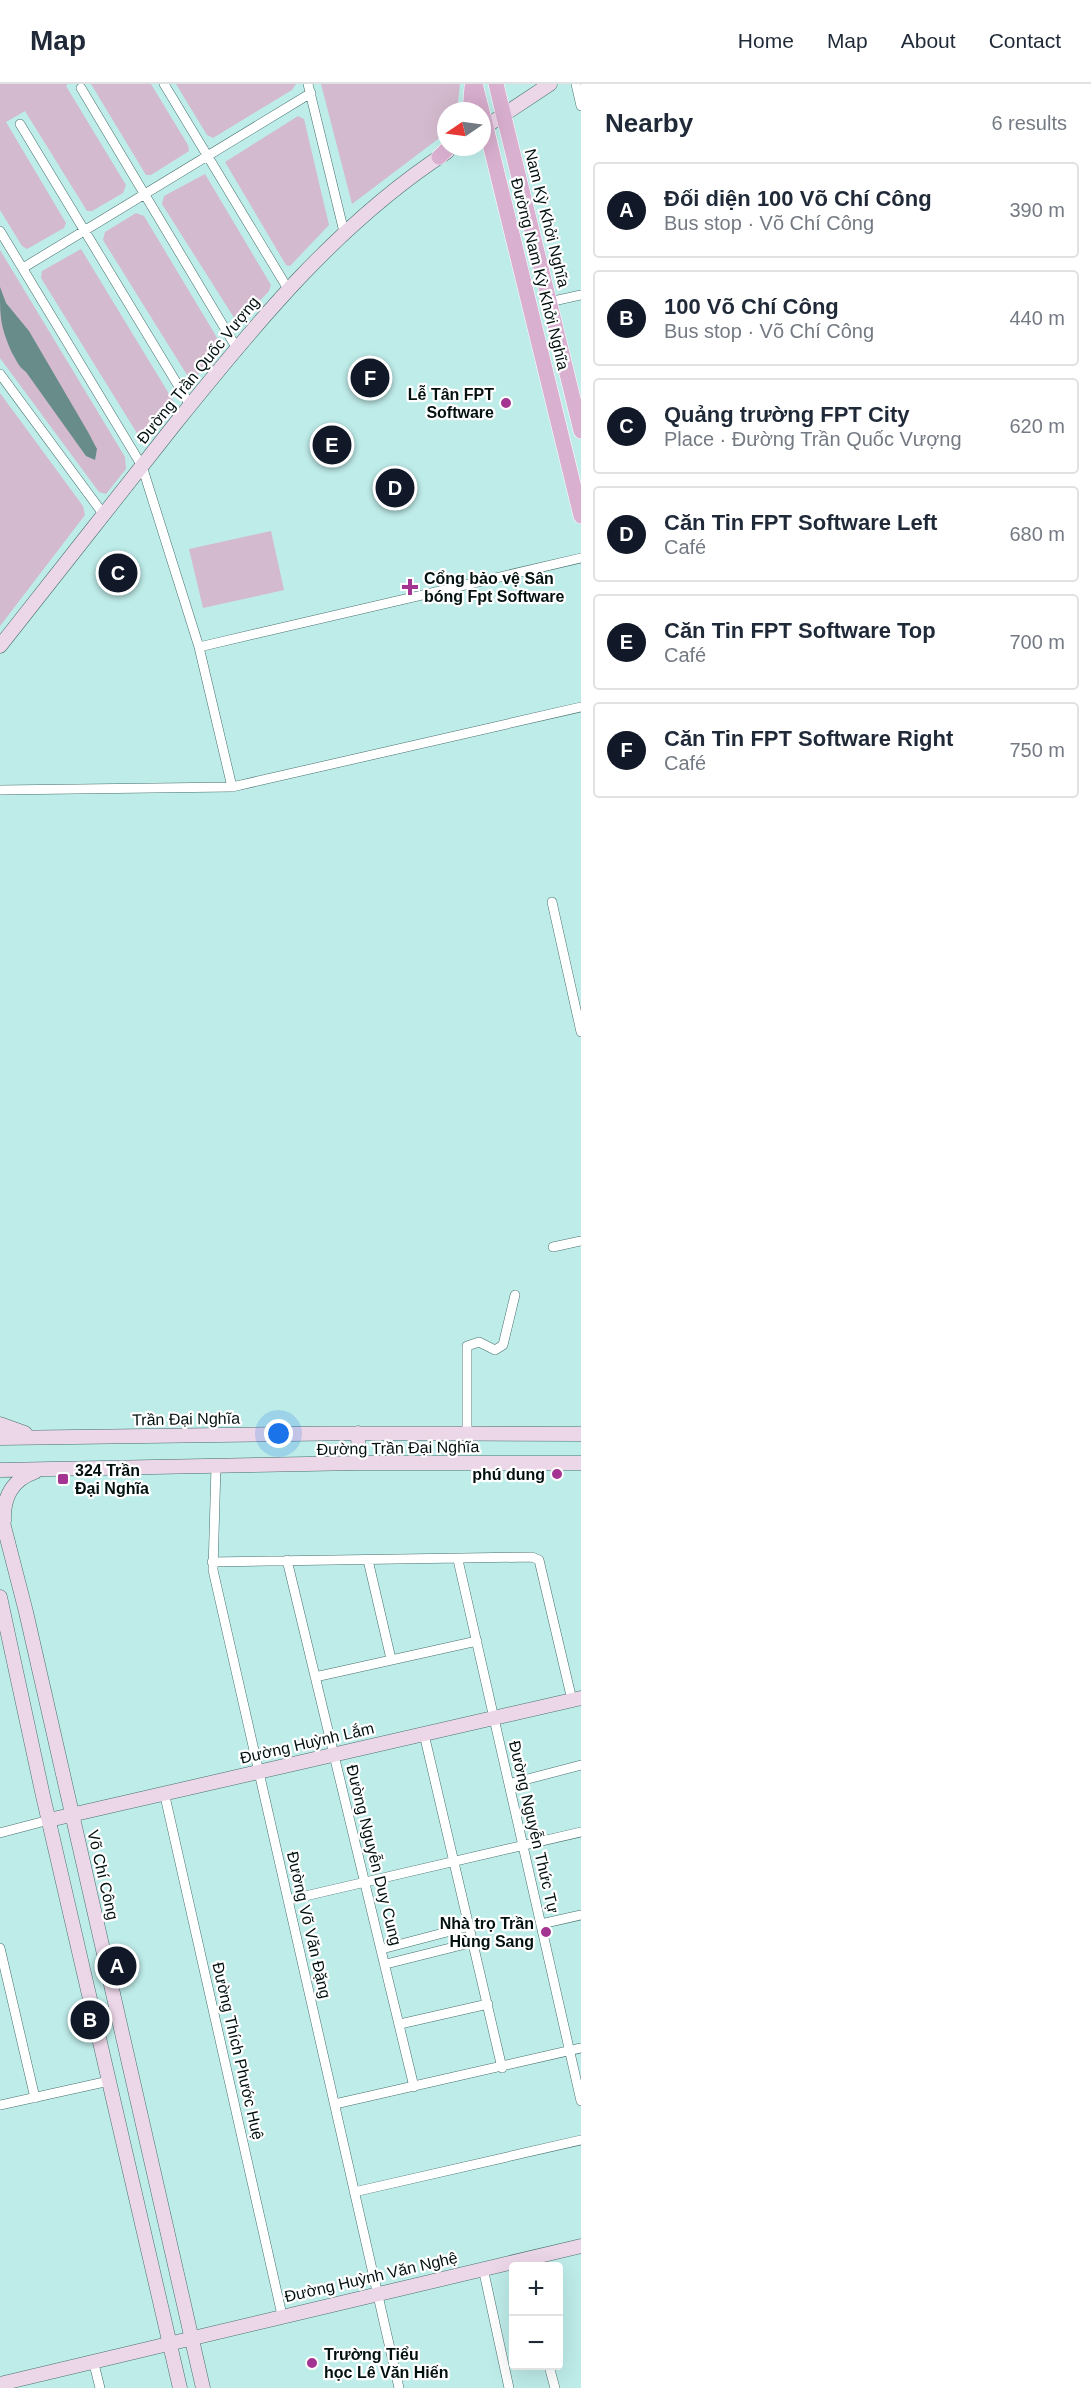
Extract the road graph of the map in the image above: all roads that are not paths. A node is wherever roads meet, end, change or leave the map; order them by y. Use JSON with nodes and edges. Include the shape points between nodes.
{"nodes":[{"id":1,"x":164,"y":84,"type":"edge"},
{"id":2,"x":474,"y":84,"type":"edge"},
{"id":3,"x":496,"y":84,"type":"edge"},
{"id":4,"x":550,"y":84,"type":"edge"},
{"id":5,"x":576,"y":84,"type":"edge"},
{"id":6,"x":81,"y":88,"type":"dead end"},
{"id":7,"x":309,"y":89,"type":"edge"},
{"id":8,"x":471,"y":102,"type":"edge"},
{"id":9,"x":479,"y":102,"type":"edge"},
{"id":10,"x":581,"y":106,"type":"edge"},
{"id":11,"x":503,"y":113,"type":"junction"},
{"id":12,"x":491,"y":117,"type":"edge"},
{"id":13,"x":20,"y":124,"type":"dead end"},
{"id":14,"x":491,"y":151,"type":"edge"},
{"id":15,"x":207,"y":156,"type":"junction"},
{"id":16,"x":438,"y":156,"type":"edge"},
{"id":17,"x":144,"y":194,"type":"junction"},
{"id":18,"x":84,"y":230,"type":"junction"},
{"id":19,"x":0,"y":231,"type":"edge"},
{"id":20,"x":344,"y":232,"type":"junction"},
{"id":21,"x":22,"y":268,"type":"junction"},
{"id":22,"x":288,"y":289,"type":"junction"},
{"id":23,"x":581,"y":295,"type":"edge"},
{"id":24,"x":549,"y":302,"type":"junction"},
{"id":25,"x":237,"y":347,"type":"junction"},
{"id":26,"x":0,"y":374,"type":"edge"},
{"id":27,"x":190,"y":405,"type":"junction"},
{"id":28,"x":581,"y":431,"type":"edge"},
{"id":29,"x":142,"y":466,"type":"junction"},
{"id":30,"x":104,"y":515,"type":"junction"},
{"id":31,"x":581,"y":516,"type":"edge"},
{"id":32,"x":581,"y":558,"type":"edge"},
{"id":33,"x":0,"y":646,"type":"edge"},
{"id":34,"x":199,"y":646,"type":"junction"},
{"id":35,"x":581,"y":708,"type":"edge"},
{"id":36,"x":232,"y":787,"type":"junction"},
{"id":37,"x":0,"y":790,"type":"edge"},
{"id":38,"x":552,"y":902,"type":"dead end"},
{"id":39,"x":581,"y":1032,"type":"edge"},
{"id":40,"x":581,"y":1241,"type":"edge"},
{"id":41,"x":552,"y":1247,"type":"dead end"},
{"id":42,"x":515,"y":1296,"type":"dead end"},
{"id":43,"x":0,"y":1424,"type":"edge"},
{"id":44,"x":358,"y":1433,"type":"junction"},
{"id":45,"x":467,"y":1433,"type":"junction"},
{"id":46,"x":581,"y":1434,"type":"edge"},
{"id":47,"x":0,"y":1438,"type":"edge"},
{"id":48,"x":39,"y":1438,"type":"junction"},
{"id":49,"x":359,"y":1463,"type":"junction"},
{"id":50,"x":581,"y":1463,"type":"edge"},
{"id":51,"x":216,"y":1466,"type":"junction"},
{"id":52,"x":45,"y":1469,"type":"junction"},
{"id":53,"x":0,"y":1470,"type":"edge"},
{"id":54,"x":0,"y":1511,"type":"edge"},
{"id":55,"x":4,"y":1526,"type":"junction"},
{"id":56,"x":287,"y":1560,"type":"junction"},
{"id":57,"x":368,"y":1560,"type":"junction"},
{"id":58,"x":458,"y":1560,"type":"junction"},
{"id":59,"x":212,"y":1562,"type":"junction"},
{"id":60,"x":0,"y":1597,"type":"edge"},
{"id":61,"x":477,"y":1641,"type":"junction"},
{"id":62,"x":391,"y":1659,"type":"junction"},
{"id":63,"x":315,"y":1677,"type":"junction"},
{"id":64,"x":577,"y":1699,"type":"edge"},
{"id":65,"x":495,"y":1719,"type":"junction"},
{"id":66,"x":424,"y":1734,"type":"junction"},
{"id":67,"x":334,"y":1754,"type":"junction"},
{"id":68,"x":581,"y":1765,"type":"edge"},
{"id":69,"x":259,"y":1771,"type":"junction"},
{"id":70,"x":509,"y":1784,"type":"junction"},
{"id":71,"x":164,"y":1792,"type":"junction"},
{"id":72,"x":72,"y":1815,"type":"junction"},
{"id":73,"x":44,"y":1821,"type":"junction"},
{"id":74,"x":581,"y":1832,"type":"edge"},
{"id":75,"x":0,"y":1833,"type":"edge"},
{"id":76,"x":523,"y":1846,"type":"junction"},
{"id":77,"x":455,"y":1861,"type":"junction"},
{"id":78,"x":365,"y":1883,"type":"junction"},
{"id":79,"x":288,"y":1900,"type":"junction"},
{"id":80,"x":581,"y":1915,"type":"edge"},
{"id":81,"x":541,"y":1924,"type":"junction"},
{"id":82,"x":470,"y":1926,"type":"junction"},
{"id":83,"x":474,"y":1942,"type":"junction"},
{"id":84,"x":0,"y":1948,"type":"edge"},
{"id":85,"x":382,"y":1949,"type":"junction"},
{"id":86,"x":386,"y":1964,"type":"junction"},
{"id":87,"x":488,"y":2004,"type":"junction"},
{"id":88,"x":399,"y":2024,"type":"junction"},
{"id":89,"x":581,"y":2048,"type":"edge"},
{"id":90,"x":570,"y":2051,"type":"junction"},
{"id":91,"x":502,"y":2068,"type":"junction"},
{"id":92,"x":110,"y":2081,"type":"junction"},
{"id":93,"x":414,"y":2087,"type":"junction"},
{"id":94,"x":35,"y":2098,"type":"junction"},
{"id":95,"x":581,"y":2101,"type":"edge"},
{"id":96,"x":335,"y":2104,"type":"junction"},
{"id":97,"x":0,"y":2105,"type":"edge"},
{"id":98,"x":581,"y":2140,"type":"edge"},
{"id":99,"x":354,"y":2192,"type":"junction"},
{"id":100,"x":581,"y":2246,"type":"edge"},
{"id":101,"x":525,"y":2262,"type":"edge"},
{"id":102,"x":509,"y":2264,"type":"edge"},
{"id":103,"x":483,"y":2268,"type":"junction"},
{"id":104,"x":378,"y":2293,"type":"junction"},
{"id":105,"x":282,"y":2315,"type":"junction"},
{"id":106,"x":191,"y":2337,"type":"junction"},
{"id":107,"x":170,"y":2342,"type":"junction"},
{"id":108,"x":93,"y":2360,"type":"junction"},
{"id":109,"x":550,"y":2370,"type":"edge"},
{"id":110,"x":4,"y":2383,"type":"dead end"},
{"id":111,"x":24,"y":2383,"type":"edge"},
{"id":112,"x":100,"y":2388,"type":"edge"},
{"id":113,"x":180,"y":2388,"type":"edge"},
{"id":114,"x":203,"y":2388,"type":"edge"},
{"id":115,"x":399,"y":2388,"type":"edge"},
{"id":116,"x":509,"y":2388,"type":"edge"},
{"id":117,"x":555,"y":2388,"type":"edge"}],
"edges":[{"from":1,"to":15,"type":"street"},
{"from":2,"to":8,"type":"main road"},
{"from":2,"to":9,"type":"main road","name":"Đường Nam Kỳ Khởi Nghĩa"},
{"from":3,"to":11,"type":"main road","name":"Nam Kỳ Khởi Nghĩa"},
{"from":4,"to":11,"type":"main road"},
{"from":5,"to":10,"type":"street"},
{"from":6,"to":17,"type":"street"},
{"from":7,"to":15,"type":"street"},
{"from":7,"to":20,"type":"street"},
{"from":11,"to":12,"type":"main road"},
{"from":11,"to":24,"type":"main road","name":"Nam Kỳ Khởi Nghĩa"},
{"from":13,"to":18,"type":"street"},
{"from":14,"to":31,"type":"main road","name":"Đường Nam Kỳ Khởi Nghĩa"},
{"from":15,"to":17,"type":"street"},
{"from":15,"to":22,"type":"street"},
{"from":16,"to":20,"type":"main road","name":"Đường Trần Quốc Vượng"},
{"from":17,"to":18,"type":"street"},
{"from":17,"to":25,"type":"street"},
{"from":18,"to":21,"type":"street"},
{"from":18,"to":27,"type":"street"},
{"from":19,"to":21,"type":"street"},
{"from":20,"to":22,"type":"main road","name":"Đường Trần Quốc Vượng"},
{"from":21,"to":29,"type":"street"},
{"from":22,"to":25,"type":"main road","name":"Đường Trần Quốc Vượng"},
{"from":23,"to":24,"type":"street"},
{"from":24,"to":28,"type":"main road","name":"Nam Kỳ Khởi Nghĩa"},
{"from":25,"to":27,"type":"main road","name":"Đường Trần Quốc Vượng"},
{"from":26,"to":30,"type":"street"},
{"from":27,"to":29,"type":"main road","name":"Đường Trần Quốc Vượng"},
{"from":29,"to":30,"type":"main road","name":"Đường Trần Quốc Vượng"},
{"from":29,"to":34,"type":"street"},
{"from":30,"to":33,"type":"main road","name":"Đường Trần Quốc Vượng"},
{"from":32,"to":34,"type":"street"},
{"from":34,"to":36,"type":"street"},
{"from":35,"to":36,"type":"street"},
{"from":36,"to":37,"type":"street"},
{"from":38,"to":39,"type":"street"},
{"from":40,"to":41,"type":"street"},
{"from":42,"to":45,"type":"street","via":[[503,1345],[495,1350],[479,1342],[467,1346]]},
{"from":43,"to":48,"type":"main road"},
{"from":44,"to":45,"type":"main road","name":"Trần Đại Nghĩa"},
{"from":44,"to":48,"type":"main road","name":"Trần Đại Nghĩa"},
{"from":44,"to":49,"type":"main road"},
{"from":45,"to":46,"type":"main road","name":"Trần Đại Nghĩa"},
{"from":47,"to":48,"type":"main road","name":"Trần Đại Nghĩa"},
{"from":49,"to":50,"type":"main road","name":"Đường Trần Đại Nghĩa"},
{"from":49,"to":51,"type":"main road","name":"Đường Trần Đại Nghĩa"},
{"from":51,"to":52,"type":"main road","name":"Đường Trần Đại Nghĩa"},
{"from":51,"to":59,"type":"street","name":"Đường Võ Văn Đặng"},
{"from":52,"to":53,"type":"main road","name":"Đường Trần Đại Nghĩa"},
{"from":52,"to":55,"type":"main road","via":[[26,1475],[12,1487],[5,1501]]},
{"from":54,"to":55,"type":"main road","name":"Võ Chí Công"},
{"from":55,"to":72,"type":"main road","name":"Võ Chí Công"},
{"from":56,"to":57,"type":"street"},
{"from":56,"to":59,"type":"street"},
{"from":56,"to":63,"type":"street","name":"Đường Nguyễn Duy Cung"},
{"from":57,"to":58,"type":"street"},
{"from":57,"to":62,"type":"street"},
{"from":58,"to":61,"type":"street","name":"Đường Nguyễn Thức Tự"},
{"from":58,"to":64,"type":"street","via":[[539,1560]]},
{"from":59,"to":69,"type":"street","name":"Đường Võ Văn Đặng"},
{"from":60,"to":73,"type":"main road"},
{"from":61,"to":62,"type":"street"},
{"from":61,"to":65,"type":"street","name":"Đường Nguyễn Thức Tự"},
{"from":62,"to":63,"type":"street"},
{"from":63,"to":67,"type":"street","name":"Đường Nguyễn Duy Cung"},
{"from":64,"to":65,"type":"main road","name":"Đường Huỳnh Lắm"},
{"from":65,"to":66,"type":"main road","name":"Đường Huỳnh Lắm"},
{"from":65,"to":70,"type":"street","name":"Đường Nguyễn Thức Tự"},
{"from":66,"to":67,"type":"main road","name":"Đường Huỳnh Lắm"},
{"from":66,"to":77,"type":"street"},
{"from":67,"to":69,"type":"main road","name":"Đường Huỳnh Lắm"},
{"from":67,"to":78,"type":"street","name":"Đường Nguyễn Duy Cung"},
{"from":68,"to":70,"type":"street"},
{"from":69,"to":71,"type":"main road","name":"Đường Huỳnh Lắm"},
{"from":69,"to":79,"type":"street","name":"Đường Võ Văn Đặng"},
{"from":70,"to":76,"type":"street","name":"Đường Nguyễn Thức Tự"},
{"from":71,"to":72,"type":"main road","name":"Đường Huỳnh Lắm"},
{"from":71,"to":105,"type":"street","name":"Đường Thích Phước Huệ"},
{"from":72,"to":73,"type":"main road","name":"Đường Huỳnh Lắm"},
{"from":72,"to":106,"type":"main road","name":"Võ Chí Công"},
{"from":73,"to":75,"type":"street"},
{"from":73,"to":92,"type":"main road"},
{"from":74,"to":76,"type":"street"},
{"from":76,"to":77,"type":"street"},
{"from":76,"to":81,"type":"street","name":"Đường Nguyễn Thức Tự"},
{"from":77,"to":78,"type":"street"},
{"from":77,"to":82,"type":"street"},
{"from":78,"to":79,"type":"street"},
{"from":78,"to":85,"type":"street","name":"Đường Nguyễn Duy Cung"},
{"from":79,"to":96,"type":"street","name":"Đường Võ Văn Đặng"},
{"from":80,"to":81,"type":"street"},
{"from":81,"to":90,"type":"street","name":"Đường Nguyễn Thức Tự"},
{"from":82,"to":83,"type":"street"},
{"from":82,"to":85,"type":"street"},
{"from":83,"to":86,"type":"street"},
{"from":83,"to":87,"type":"street"},
{"from":84,"to":94,"type":"street"},
{"from":85,"to":86,"type":"street","name":"Đường Nguyễn Duy Cung"},
{"from":86,"to":88,"type":"street","name":"Đường Nguyễn Duy Cung"},
{"from":87,"to":88,"type":"street"},
{"from":87,"to":91,"type":"street"},
{"from":88,"to":93,"type":"street","name":"Đường Nguyễn Duy Cung"},
{"from":89,"to":90,"type":"street"},
{"from":90,"to":91,"type":"street"},
{"from":90,"to":95,"type":"street","name":"Đường Nguyễn Thức Tự"},
{"from":91,"to":93,"type":"street"},
{"from":92,"to":94,"type":"street"},
{"from":92,"to":107,"type":"main road"},
{"from":93,"to":96,"type":"street"},
{"from":94,"to":97,"type":"street"},
{"from":96,"to":99,"type":"street","name":"Đường Võ Văn Đặng"},
{"from":98,"to":99,"type":"street"},
{"from":99,"to":104,"type":"street","name":"Đường Võ Văn Đặng"},
{"from":100,"to":101,"type":"main road","name":"Đường Huỳnh Văn Nghệ"},
{"from":102,"to":103,"type":"main road","name":"Đường Huỳnh Văn Nghệ"},
{"from":103,"to":104,"type":"main road","name":"Đường Huỳnh Văn Nghệ"},
{"from":103,"to":116,"type":"street"},
{"from":104,"to":105,"type":"main road","name":"Đường Huỳnh Văn Nghệ"},
{"from":104,"to":115,"type":"street","name":"Đường Võ Văn Đặng"},
{"from":105,"to":106,"type":"main road","name":"Đường Huỳnh Văn Nghệ"},
{"from":106,"to":107,"type":"main road","name":"Đường Huỳnh Văn Nghệ"},
{"from":106,"to":114,"type":"main road","name":"Võ Chí Công"},
{"from":107,"to":108,"type":"main road","name":"Đường Huỳnh Văn Nghệ"},
{"from":107,"to":113,"type":"main road"},
{"from":108,"to":111,"type":"main road","name":"Đường Huỳnh Văn Nghệ"},
{"from":108,"to":112,"type":"street"},
{"from":109,"to":117,"type":"street"},
{"from":110,"to":111,"type":"main road","name":"Đường Huỳnh Văn Nghệ"}]}
